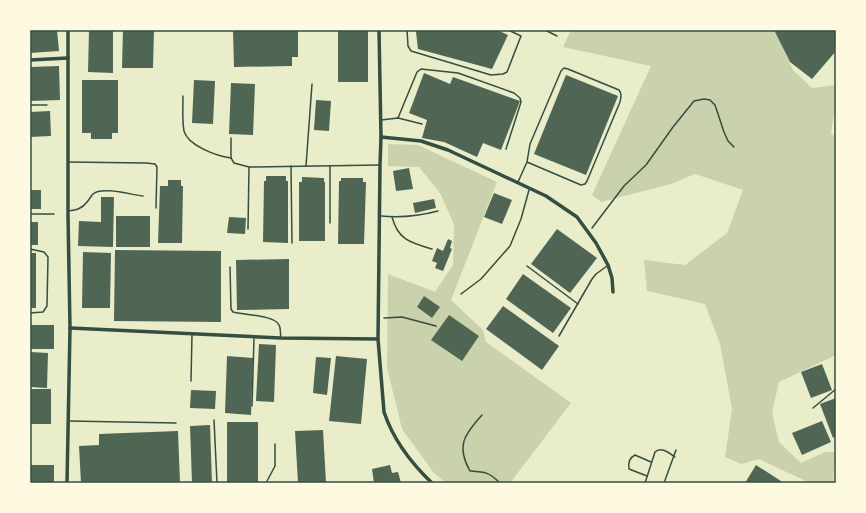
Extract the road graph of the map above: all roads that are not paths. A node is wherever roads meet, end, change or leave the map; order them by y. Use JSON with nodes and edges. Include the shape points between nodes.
{"nodes":[{"id":1,"x":68,"y":30,"type":"edge"},
{"id":2,"x":379,"y":30,"type":"edge"},
{"id":3,"x":406,"y":30,"type":"edge"},
{"id":4,"x":508,"y":30,"type":"edge"},
{"id":5,"x":545,"y":30,"type":"edge"},
{"id":6,"x":557,"y":36,"type":"dead end"},
{"id":7,"x":68,"y":58,"type":"junction"},
{"id":8,"x":30,"y":60,"type":"edge"},
{"id":9,"x":312,"y":84,"type":"dead end"},
{"id":10,"x":183,"y":96,"type":"dead end"},
{"id":11,"x":30,"y":105,"type":"edge"},
{"id":12,"x":47,"y":105,"type":"dead end"},
{"id":13,"x":398,"y":118,"type":"junction"},
{"id":14,"x":381,"y":120,"type":"junction"},
{"id":15,"x":422,"y":124,"type":"dead end"},
{"id":16,"x":381,"y":137,"type":"junction"},
{"id":17,"x":231,"y":138,"type":"dead end"},
{"id":18,"x":506,"y":149,"type":"dead end"},
{"id":19,"x":231,"y":158,"type":"junction"},
{"id":20,"x":68,"y":162,"type":"junction"},
{"id":21,"x":527,"y":162,"type":"junction"},
{"id":22,"x":380,"y":165,"type":"junction"},
{"id":23,"x":291,"y":166,"type":"junction"},
{"id":24,"x":306,"y":166,"type":"junction"},
{"id":25,"x":330,"y":166,"type":"junction"},
{"id":26,"x":249,"y":167,"type":"junction"},
{"id":27,"x":518,"y":182,"type":"junction"},
{"id":28,"x":530,"y":188,"type":"junction"},
{"id":29,"x":143,"y":196,"type":"dead end"},
{"id":30,"x":156,"y":208,"type":"dead end"},
{"id":31,"x":68,"y":211,"type":"junction"},
{"id":32,"x":438,"y":211,"type":"dead end"},
{"id":33,"x":30,"y":214,"type":"edge"},
{"id":34,"x":54,"y":214,"type":"dead end"},
{"id":35,"x":379,"y":215,"type":"junction"},
{"id":36,"x":392,"y":217,"type":"junction"},
{"id":37,"x":330,"y":223,"type":"dead end"},
{"id":38,"x":248,"y":229,"type":"dead end"},
{"id":39,"x":292,"y":243,"type":"dead end"},
{"id":40,"x":30,"y":249,"type":"edge"},
{"id":41,"x":432,"y":249,"type":"dead end"},
{"id":42,"x":608,"y":265,"type":"junction"},
{"id":43,"x":528,"y":266,"type":"dead end"},
{"id":44,"x":230,"y":267,"type":"dead end"},
{"id":45,"x":614,"y":292,"type":"dead end"},
{"id":46,"x":460,"y":294,"type":"dead end"},
{"id":47,"x":578,"y":304,"type":"junction"},
{"id":48,"x":30,"y":313,"type":"edge"},
{"id":49,"x":70,"y":328,"type":"junction"},
{"id":50,"x":192,"y":334,"type":"junction"},
{"id":51,"x":559,"y":336,"type":"dead end"},
{"id":52,"x":254,"y":337,"type":"junction"},
{"id":53,"x":281,"y":338,"type":"junction"},
{"id":54,"x":378,"y":339,"type":"junction"},
{"id":55,"x":191,"y":381,"type":"dead end"},
{"id":56,"x":836,"y":389,"type":"edge"},
{"id":57,"x":252,"y":406,"type":"dead end"},
{"id":58,"x":813,"y":408,"type":"dead end"},
{"id":59,"x":214,"y":420,"type":"dead end"},
{"id":60,"x":69,"y":421,"type":"junction"},
{"id":61,"x":176,"y":423,"type":"dead end"},
{"id":62,"x":275,"y":444,"type":"dead end"},
{"id":63,"x":676,"y":450,"type":"dead end"},
{"id":64,"x":675,"y":456,"type":"junction"},
{"id":65,"x":652,"y":462,"type":"junction"},
{"id":66,"x":647,"y":476,"type":"junction"},
{"id":67,"x":68,"y":483,"type":"edge"},
{"id":68,"x":217,"y":483,"type":"edge"},
{"id":69,"x":266,"y":483,"type":"edge"},
{"id":70,"x":432,"y":483,"type":"edge"},
{"id":71,"x":645,"y":483,"type":"edge"},
{"id":72,"x":664,"y":483,"type":"edge"}],
"edges":[{"from":1,"to":7,"type":"street"},
{"from":2,"to":14,"type":"street"},
{"from":3,"to":4,"type":"lane","via":[[411,51],[491,75],[507,72],[521,36]]},
{"from":5,"to":6,"type":"lane"},
{"from":7,"to":8,"type":"street"},
{"from":7,"to":20,"type":"street"},
{"from":9,"to":24,"type":"lane"},
{"from":10,"to":19,"type":"lane","via":[[187,137],[215,155]]},
{"from":11,"to":12,"type":"lane"},
{"from":13,"to":14,"type":"lane"},
{"from":13,"to":15,"type":"lane"},
{"from":13,"to":18,"type":"lane","via":[[417,72],[421,69],[458,73],[514,92],[520,98],[521,102]]},
{"from":14,"to":16,"type":"street"},
{"from":16,"to":22,"type":"street"},
{"from":16,"to":27,"type":"street","via":[[421,141],[448,150]]},
{"from":17,"to":19,"type":"lane"},
{"from":19,"to":26,"type":"lane","via":[[234,163]]},
{"from":20,"to":30,"type":"lane","via":[[155,164]]},
{"from":20,"to":31,"type":"street"},
{"from":21,"to":21,"type":"lane","via":[[530,144],[564,68],[621,92],[620,102],[584,184],[581,185]]},
{"from":21,"to":27,"type":"lane"},
{"from":22,"to":25,"type":"lane"},
{"from":22,"to":35,"type":"street"},
{"from":23,"to":24,"type":"lane"},
{"from":23,"to":26,"type":"lane"},
{"from":23,"to":39,"type":"lane"},
{"from":24,"to":25,"type":"lane"},
{"from":25,"to":37,"type":"lane"},
{"from":26,"to":38,"type":"lane"},
{"from":27,"to":28,"type":"street"},
{"from":28,"to":42,"type":"street","via":[[576,217],[596,243]]},
{"from":28,"to":46,"type":"lane","via":[[510,246],[481,279]]},
{"from":29,"to":31,"type":"lane","via":[[110,191],[98,192],[80,209]]},
{"from":31,"to":49,"type":"street"},
{"from":32,"to":36,"type":"lane","via":[[420,216]]},
{"from":33,"to":34,"type":"lane"},
{"from":35,"to":36,"type":"lane"},
{"from":35,"to":54,"type":"street"},
{"from":36,"to":41,"type":"lane","via":[[397,230],[408,242]]},
{"from":40,"to":48,"type":"lane","via":[[44,252],[48,257],[47,306],[43,312]]},
{"from":42,"to":45,"type":"street"},
{"from":42,"to":47,"type":"lane","via":[[592,279]]},
{"from":43,"to":47,"type":"lane"},
{"from":44,"to":53,"type":"lane","via":[[233,312],[267,317],[276,321]]},
{"from":47,"to":51,"type":"lane"},
{"from":49,"to":50,"type":"street"},
{"from":49,"to":60,"type":"street"},
{"from":50,"to":52,"type":"street"},
{"from":50,"to":55,"type":"lane"},
{"from":52,"to":53,"type":"street"},
{"from":52,"to":57,"type":"lane"},
{"from":53,"to":54,"type":"street"},
{"from":54,"to":70,"type":"street","via":[[387,423],[404,450]]},
{"from":56,"to":58,"type":"lane"},
{"from":59,"to":68,"type":"lane"},
{"from":60,"to":61,"type":"lane"},
{"from":60,"to":67,"type":"street"},
{"from":62,"to":69,"type":"lane","via":[[275,466]]},
{"from":63,"to":64,"type":"lane"},
{"from":64,"to":65,"type":"lane","via":[[661,449],[657,450]]},
{"from":64,"to":72,"type":"lane"},
{"from":65,"to":66,"type":"lane"},
{"from":65,"to":66,"type":"lane","via":[[635,455],[628,464],[629,469]]},
{"from":66,"to":71,"type":"lane"}]}
